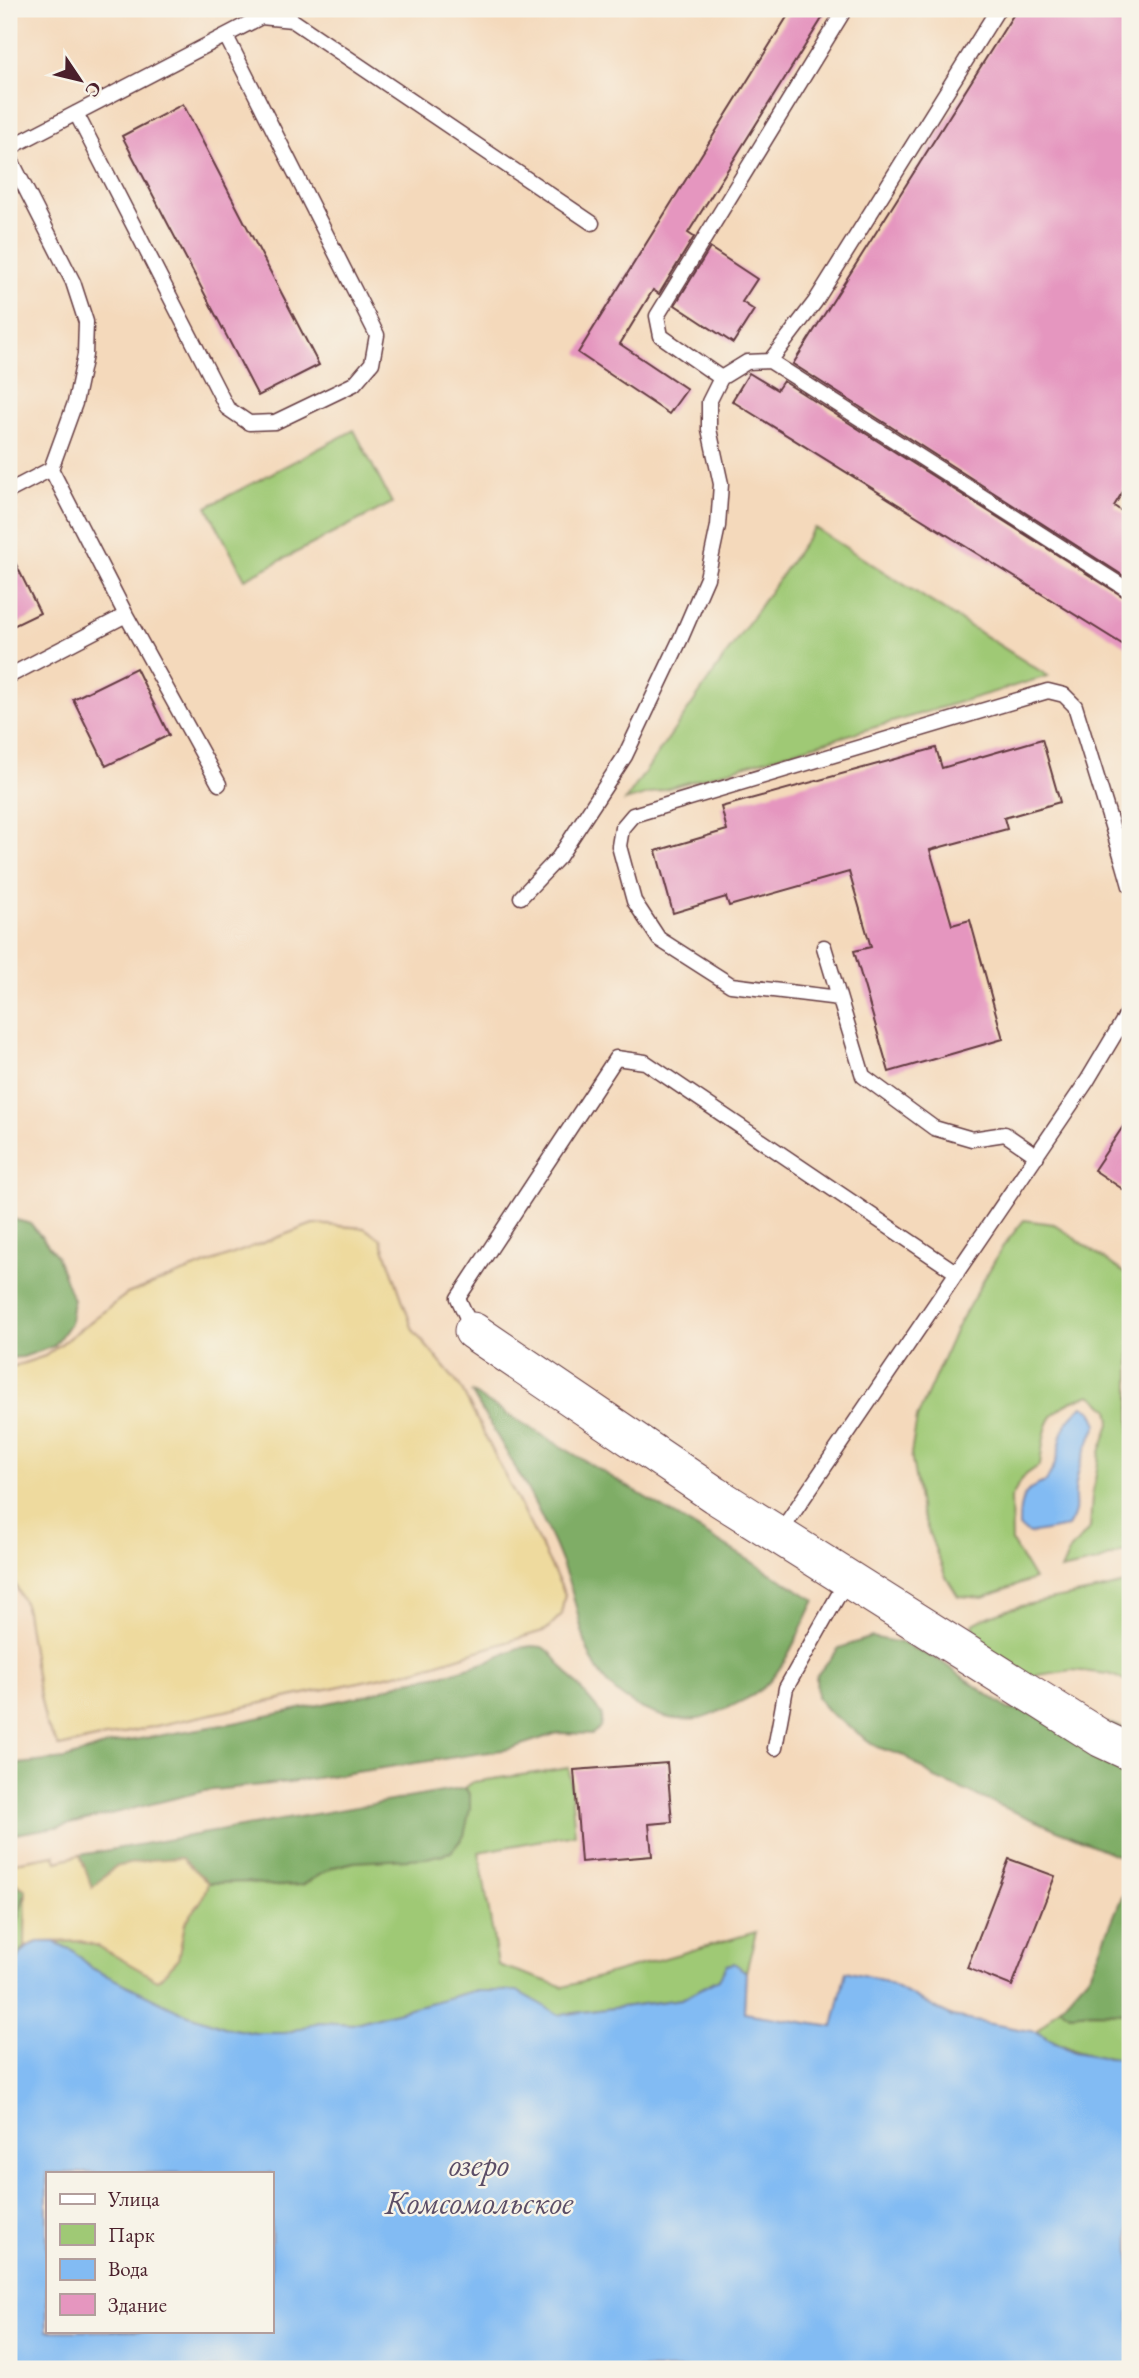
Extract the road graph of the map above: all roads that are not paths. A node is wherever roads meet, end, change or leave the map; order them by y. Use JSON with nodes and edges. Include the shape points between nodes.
{"nodes":[{"id":1,"x":845,"y":9,"type":"edge"},
{"id":2,"x":998,"y":9,"type":"edge"},
{"id":3,"x":226,"y":36,"type":"junction"},
{"id":4,"x":76,"y":113,"type":"junction"},
{"id":5,"x":9,"y":148,"type":"edge"},
{"id":6,"x":9,"y":156,"type":"edge"},
{"id":7,"x":592,"y":223,"type":"dead end"},
{"id":8,"x":769,"y":361,"type":"junction"},
{"id":9,"x":721,"y":378,"type":"junction"},
{"id":10,"x":51,"y":469,"type":"junction"},
{"id":11,"x":9,"y":491,"type":"edge"},
{"id":12,"x":1130,"y":591,"type":"edge"},
{"id":13,"x":126,"y":615,"type":"junction"},
{"id":14,"x":9,"y":676,"type":"edge"},
{"id":15,"x":219,"y":784,"type":"dead end"},
{"id":16,"x":1130,"y":815,"type":"edge"},
{"id":17,"x":1124,"y":864,"type":"junction"},
{"id":18,"x":1130,"y":886,"type":"edge"},
{"id":19,"x":521,"y":897,"type":"dead end"},
{"id":20,"x":824,"y":947,"type":"dead end"},
{"id":21,"x":839,"y":998,"type":"junction"},
{"id":22,"x":1130,"y":1009,"type":"edge"},
{"id":23,"x":1037,"y":1156,"type":"junction"},
{"id":24,"x":957,"y":1273,"type":"junction"},
{"id":25,"x":472,"y":1331,"type":"joint"},
{"id":26,"x":778,"y":1535,"type":"junction"},
{"id":27,"x":848,"y":1579,"type":"junction"},
{"id":28,"x":775,"y":1748,"type":"dead end"},
{"id":29,"x":1130,"y":1752,"type":"edge"}],
"edges":[{"from":1,"to":9,"type":"lane","via":[[657,316],[661,336]]},
{"from":2,"to":8,"type":"lane","via":[[815,302]]},
{"from":3,"to":4,"type":"lane"},
{"from":3,"to":4,"type":"lane","via":[[377,335],[372,363],[354,384],[275,422],[249,423],[227,408]]},
{"from":3,"to":7,"type":"lane","via":[[261,17],[292,20]]},
{"from":4,"to":5,"type":"lane"},
{"from":6,"to":10,"type":"lane","via":[[73,282],[86,322],[75,403]]},
{"from":8,"to":9,"type":"lane","via":[[747,362]]},
{"from":8,"to":12,"type":"lane"},
{"from":9,"to":19,"type":"lane","via":[[709,402],[709,429],[721,484],[707,578],[625,757],[559,857]]},
{"from":10,"to":11,"type":"lane"},
{"from":10,"to":13,"type":"lane"},
{"from":13,"to":14,"type":"lane"},
{"from":13,"to":15,"type":"lane"},
{"from":16,"to":17,"type":"lane"},
{"from":17,"to":18,"type":"lane"},
{"from":17,"to":21,"type":"lane","via":[[1075,706],[1064,695],[1048,691],[634,815],[622,828],[619,846],[635,901],[659,939],[731,985]]},
{"from":20,"to":21,"type":"lane"},
{"from":21,"to":23,"type":"lane","via":[[863,1076],[934,1128],[972,1139],[1005,1134]]},
{"from":22,"to":23,"type":"lane"},
{"from":23,"to":24,"type":"lane"},
{"from":24,"to":25,"type":"lane","via":[[645,1062],[616,1058],[458,1298]]},
{"from":24,"to":26,"type":"lane"},
{"from":25,"to":26,"type":"street"},
{"from":26,"to":27,"type":"street"},
{"from":27,"to":28,"type":"lane","via":[[786,1688]]},
{"from":27,"to":29,"type":"street","via":[[1102,1739]]}]}
